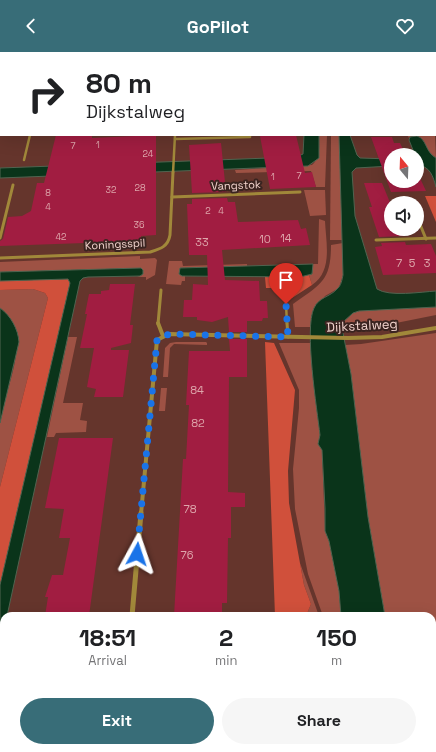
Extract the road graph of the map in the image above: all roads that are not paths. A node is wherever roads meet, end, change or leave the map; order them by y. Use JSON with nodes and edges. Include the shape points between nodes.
{"nodes":[{"id":1,"x":30,"y":136,"type":"edge"},
{"id":2,"x":250,"y":136,"type":"edge"},
{"id":3,"x":175,"y":139,"type":"joint"},
{"id":4,"x":24,"y":160,"type":"dead end"},
{"id":5,"x":13,"y":185,"type":"dead end"},
{"id":6,"x":300,"y":192,"type":"dead end"},
{"id":7,"x":172,"y":197,"type":"junction"},
{"id":8,"x":424,"y":234,"type":"edge"},
{"id":9,"x":0,"y":238,"type":"edge"},
{"id":10,"x":436,"y":238,"type":"edge"},
{"id":11,"x":426,"y":239,"type":"junction"},
{"id":12,"x":376,"y":240,"type":"dead end"},
{"id":13,"x":0,"y":258,"type":"edge"},
{"id":14,"x":161,"y":290,"type":"dead end"},
{"id":15,"x":286,"y":304,"type":"dead end"},
{"id":16,"x":436,"y":328,"type":"edge"},
{"id":17,"x":163,"y":336,"type":"junction"},
{"id":18,"x":288,"y":337,"type":"junction"},
{"id":19,"x":132,"y":612,"type":"edge"}],
"edges":[{"from":1,"to":4,"type":"street"},
{"from":2,"to":3,"type":"street"},
{"from":3,"to":7,"type":"street","name":"Koningsspil"},
{"from":5,"to":9,"type":"street"},
{"from":6,"to":7,"type":"street","name":"Vangstok"},
{"from":7,"to":13,"type":"street","name":"Koningsspil","via":[[170,241],[158,250]]},
{"from":8,"to":11,"type":"street"},
{"from":10,"to":11,"type":"street"},
{"from":11,"to":12,"type":"street"},
{"from":14,"to":17,"type":"street","via":[[158,326]]},
{"from":15,"to":18,"type":"lane"},
{"from":16,"to":18,"type":"street","name":"Dijkstalweg","via":[[382,337]]},
{"from":17,"to":18,"type":"street","name":"Dijkstalweg","via":[[169,334]]},
{"from":17,"to":19,"type":"street","via":[[157,340]]}]}
